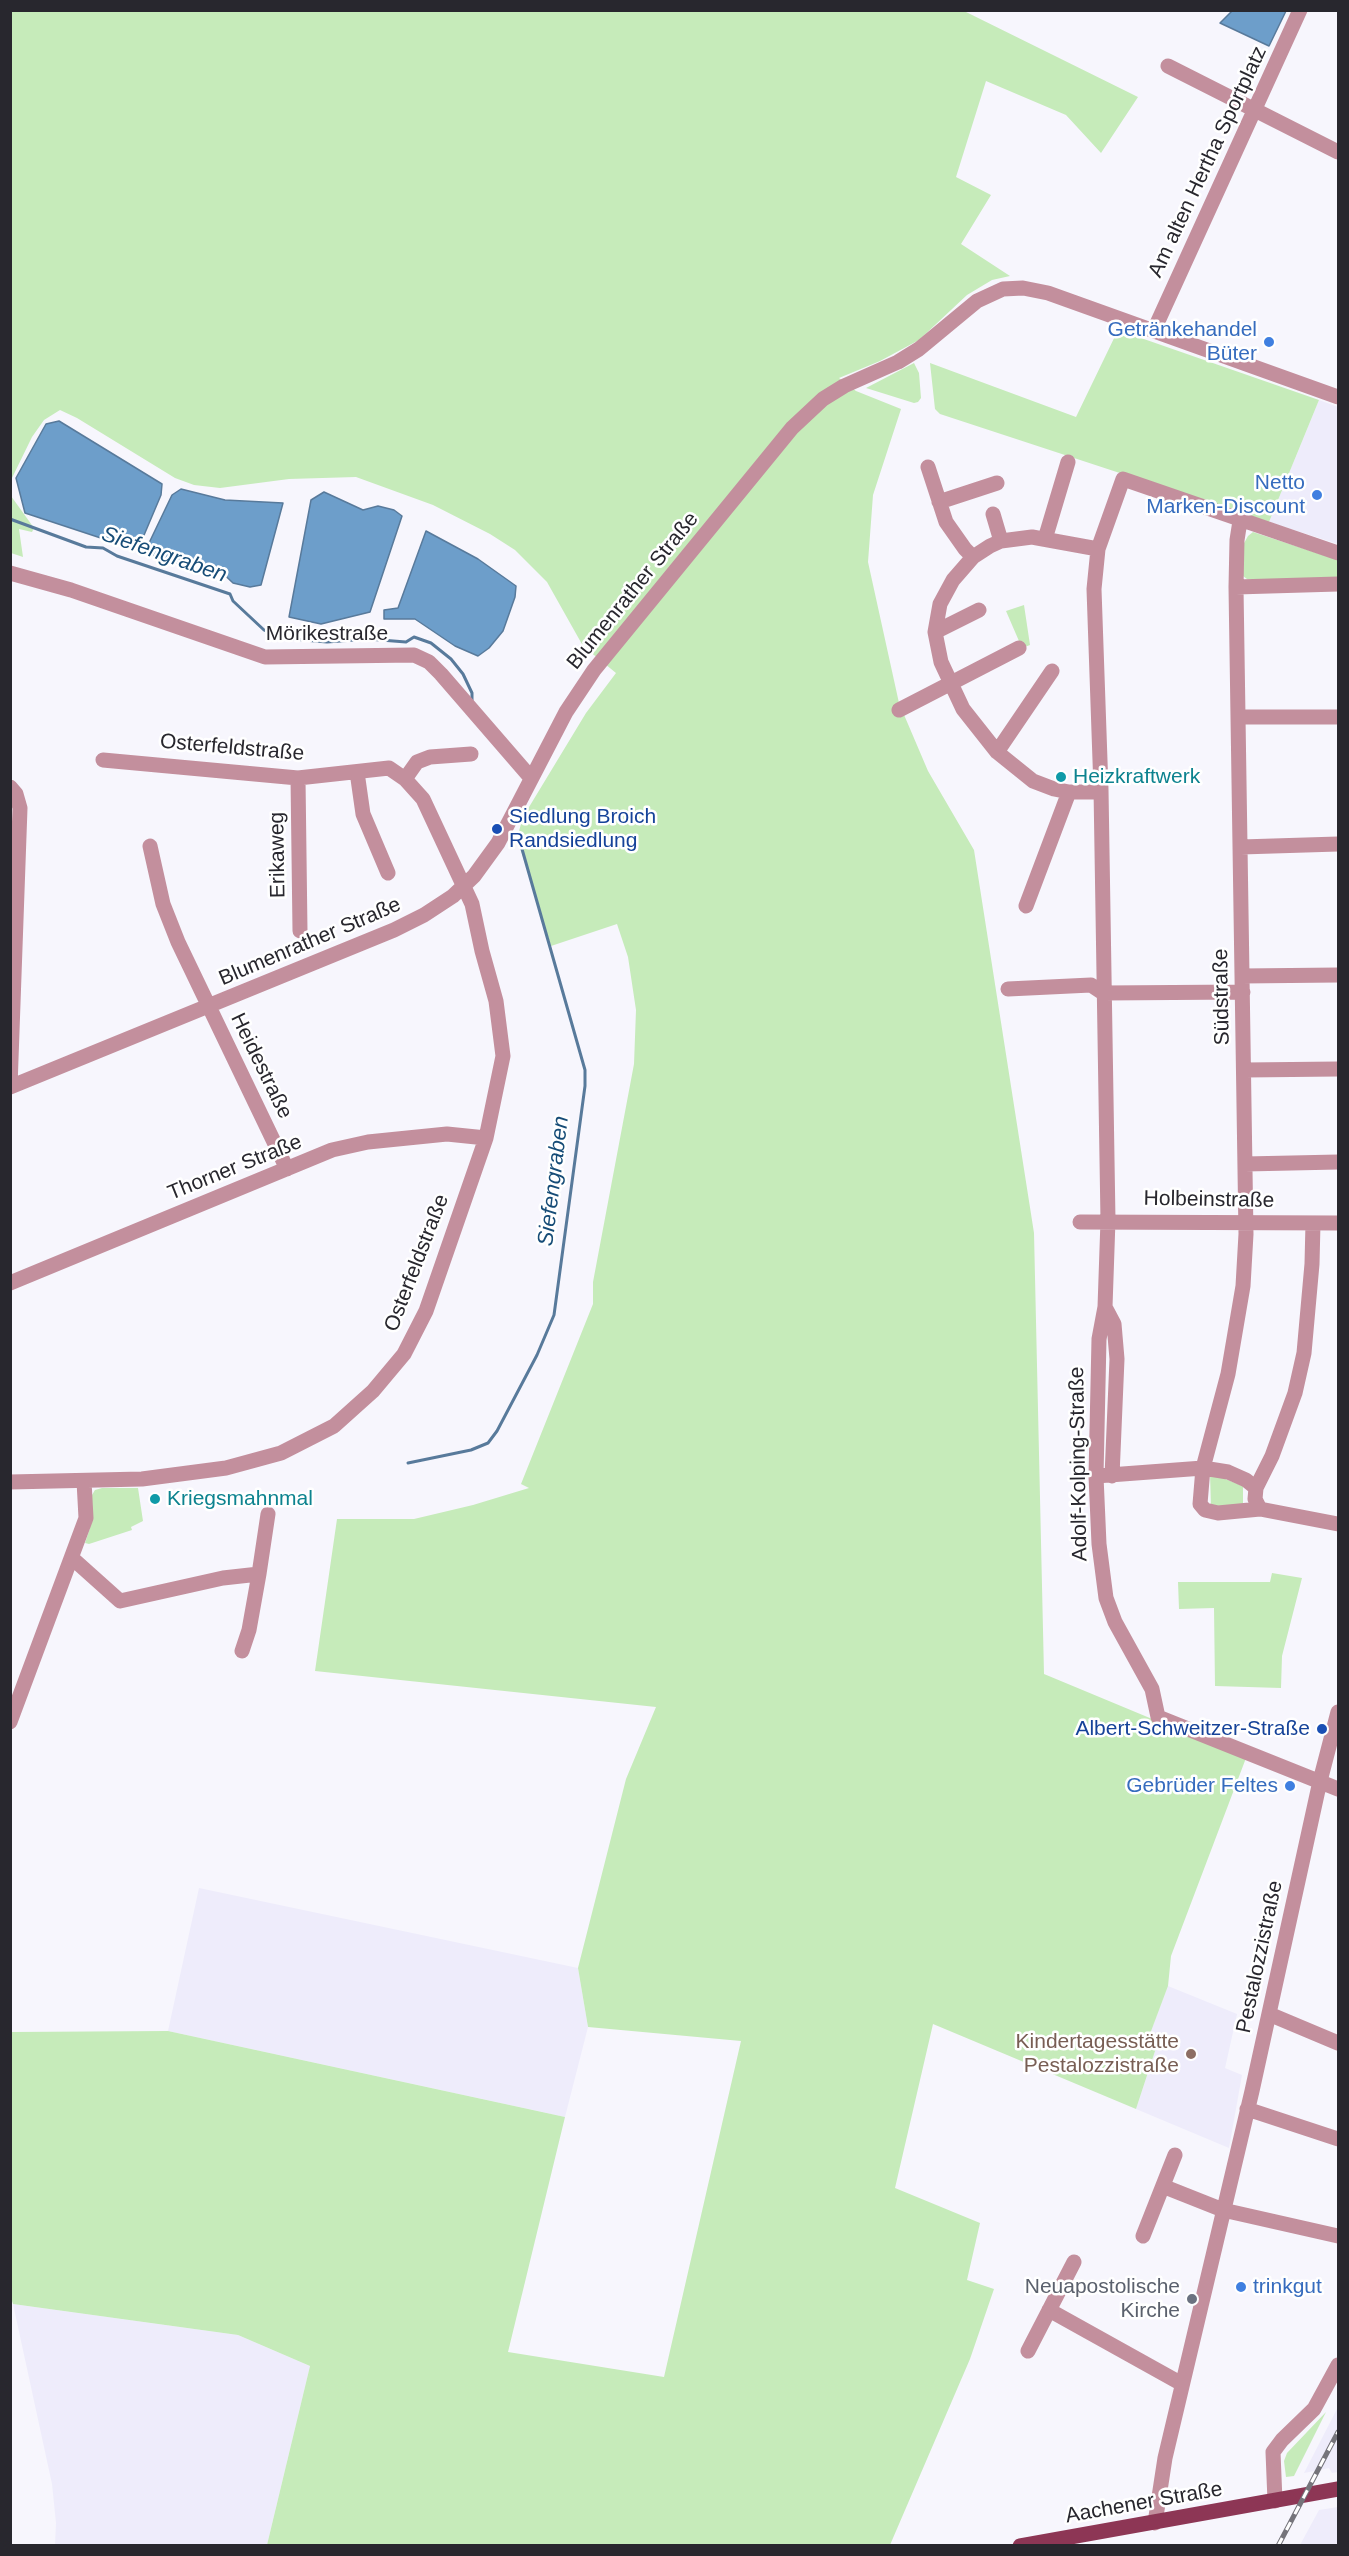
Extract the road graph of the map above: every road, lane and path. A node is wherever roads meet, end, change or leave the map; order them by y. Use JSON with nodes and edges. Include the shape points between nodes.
{"nodes":[{"id":1,"x":1300,"y":10,"type":"edge"},
{"id":2,"x":1168,"y":66,"type":"dead end"},
{"id":3,"x":1255,"y":109,"type":"junction"},
{"id":4,"x":1338,"y":152,"type":"edge"},
{"id":5,"x":1154,"y":330,"type":"junction"},
{"id":6,"x":1338,"y":397,"type":"edge"},
{"id":7,"x":1068,"y":462,"type":"dead end"},
{"id":8,"x":928,"y":467,"type":"dead end"},
{"id":9,"x":997,"y":483,"type":"dead end"},
{"id":10,"x":939,"y":502,"type":"junction"},
{"id":11,"x":993,"y":514,"type":"dead end"},
{"id":12,"x":1240,"y":521,"type":"junction"},
{"id":13,"x":1045,"y":539,"type":"junction"},
{"id":14,"x":1001,"y":541,"type":"junction"},
{"id":15,"x":1098,"y":549,"type":"junction"},
{"id":16,"x":1338,"y":553,"type":"edge"},
{"id":17,"x":974,"y":557,"type":"junction"},
{"id":18,"x":10,"y":573,"type":"edge"},
{"id":19,"x":1338,"y":584,"type":"edge"},
{"id":20,"x":1236,"y":587,"type":"junction"},
{"id":21,"x":979,"y":610,"type":"dead end"},
{"id":22,"x":935,"y":632,"type":"junction"},
{"id":23,"x":1019,"y":648,"type":"dead end"},
{"id":24,"x":1052,"y":671,"type":"dead end"},
{"id":25,"x":950,"y":684,"type":"junction"},
{"id":26,"x":899,"y":710,"type":"dead end"},
{"id":27,"x":1239,"y":717,"type":"junction"},
{"id":28,"x":1338,"y":717,"type":"edge"},
{"id":29,"x":997,"y":752,"type":"junction"},
{"id":30,"x":471,"y":754,"type":"dead end"},
{"id":31,"x":103,"y":760,"type":"dead end"},
{"id":32,"x":357,"y":772,"type":"junction"},
{"id":33,"x":298,"y":778,"type":"junction"},
{"id":34,"x":531,"y":778,"type":"junction"},
{"id":35,"x":405,"y":779,"type":"junction"},
{"id":36,"x":10,"y":787,"type":"edge"},
{"id":37,"x":1070,"y":792,"type":"junction"},
{"id":38,"x":1101,"y":792,"type":"junction"},
{"id":39,"x":1338,"y":844,"type":"edge"},
{"id":40,"x":150,"y":846,"type":"dead end"},
{"id":41,"x":1241,"y":847,"type":"junction"},
{"id":42,"x":388,"y":873,"type":"dead end"},
{"id":43,"x":464,"y":886,"type":"junction"},
{"id":44,"x":1026,"y":906,"type":"dead end"},
{"id":45,"x":300,"y":931,"type":"dead end"},
{"id":46,"x":1338,"y":975,"type":"edge"},
{"id":47,"x":1243,"y":984,"type":"junction"},
{"id":48,"x":1008,"y":988,"type":"dead end"},
{"id":49,"x":1103,"y":993,"type":"junction"},
{"id":50,"x":209,"y":1008,"type":"junction"},
{"id":51,"x":1338,"y":1069,"type":"edge"},
{"id":52,"x":1245,"y":1070,"type":"junction"},
{"id":53,"x":10,"y":1087,"type":"edge"},
{"id":54,"x":486,"y":1138,"type":"junction"},
{"id":55,"x":1338,"y":1162,"type":"edge"},
{"id":56,"x":1245,"y":1164,"type":"junction"},
{"id":57,"x":287,"y":1169,"type":"junction"},
{"id":58,"x":1108,"y":1220,"type":"junction"},
{"id":59,"x":1246,"y":1221,"type":"junction"},
{"id":60,"x":1080,"y":1222,"type":"dead end"},
{"id":61,"x":1313,"y":1223,"type":"junction"},
{"id":62,"x":1338,"y":1223,"type":"edge"},
{"id":63,"x":10,"y":1283,"type":"edge"},
{"id":64,"x":1203,"y":1468,"type":"junction"},
{"id":65,"x":1104,"y":1476,"type":"junction"},
{"id":66,"x":84,"y":1481,"type":"junction"},
{"id":67,"x":10,"y":1482,"type":"edge"},
{"id":68,"x":1256,"y":1488,"type":"junction"},
{"id":69,"x":1260,"y":1509,"type":"junction"},
{"id":70,"x":268,"y":1514,"type":"dead end"},
{"id":71,"x":1338,"y":1524,"type":"edge"},
{"id":72,"x":72,"y":1558,"type":"junction"},
{"id":73,"x":259,"y":1574,"type":"junction"},
{"id":74,"x":242,"y":1651,"type":"dead end"},
{"id":75,"x":1338,"y":1712,"type":"edge"},
{"id":76,"x":10,"y":1722,"type":"edge"},
{"id":77,"x":1320,"y":1781,"type":"junction"},
{"id":78,"x":1338,"y":1789,"type":"edge"},
{"id":79,"x":1269,"y":2014,"type":"junction"},
{"id":80,"x":1338,"y":2043,"type":"edge"},
{"id":81,"x":1247,"y":2109,"type":"junction"},
{"id":82,"x":1338,"y":2139,"type":"edge"},
{"id":83,"x":1175,"y":2155,"type":"dead end"},
{"id":84,"x":1165,"y":2187,"type":"junction"},
{"id":85,"x":1223,"y":2210,"type":"junction"},
{"id":86,"x":1143,"y":2236,"type":"dead end"},
{"id":87,"x":1338,"y":2236,"type":"edge"},
{"id":88,"x":1074,"y":2262,"type":"dead end"},
{"id":89,"x":1049,"y":2310,"type":"junction"},
{"id":90,"x":1028,"y":2351,"type":"dead end"},
{"id":91,"x":1338,"y":2365,"type":"edge"},
{"id":92,"x":1182,"y":2384,"type":"junction"},
{"id":93,"x":1338,"y":2489,"type":"edge"},
{"id":94,"x":1275,"y":2501,"type":"junction"},
{"id":95,"x":1155,"y":2523,"type":"junction"},
{"id":96,"x":1020,"y":2546,"type":"edge"}],
"edges":[{"from":1,"to":3,"type":"street","name":"Am alten Hertha Sportplatz"},
{"from":2,"to":3,"type":"street"},
{"from":3,"to":4,"type":"street"},
{"from":3,"to":5,"type":"street","name":"Am alten Hertha Sportplatz"},
{"from":5,"to":6,"type":"street","name":"Blumenrather Straße"},
{"from":5,"to":34,"type":"street","name":"Blumenrather Straße","via":[[1048,293],[1004,289],[977,301],[898,362],[823,399],[792,428],[594,670],[566,712]]},
{"from":7,"to":13,"type":"street"},
{"from":8,"to":10,"type":"street"},
{"from":9,"to":10,"type":"street"},
{"from":10,"to":17,"type":"street","via":[[946,522]]},
{"from":11,"to":14,"type":"street"},
{"from":12,"to":15,"type":"street","name":"Adolf-Kolping-Straße","via":[[1123,479]]},
{"from":12,"to":16,"type":"street"},
{"from":12,"to":20,"type":"street","name":"Südstraße"},
{"from":13,"to":14,"type":"street"},
{"from":13,"to":15,"type":"street"},
{"from":14,"to":17,"type":"street"},
{"from":15,"to":38,"type":"street","name":"Adolf-Kolping-Straße","via":[[1094,589]]},
{"from":17,"to":22,"type":"street","via":[[953,580],[940,604]]},
{"from":18,"to":34,"type":"street","name":"Mörikestraße","via":[[265,657],[414,655],[441,674]]},
{"from":19,"to":20,"type":"street"},
{"from":20,"to":27,"type":"street","name":"Südstraße"},
{"from":21,"to":22,"type":"street"},
{"from":22,"to":25,"type":"street"},
{"from":23,"to":25,"type":"street"},
{"from":24,"to":29,"type":"street"},
{"from":25,"to":26,"type":"street"},
{"from":25,"to":29,"type":"street","via":[[963,709]]},
{"from":27,"to":28,"type":"street"},
{"from":27,"to":41,"type":"street","name":"Südstraße"},
{"from":29,"to":37,"type":"street","via":[[1033,781]]},
{"from":30,"to":35,"type":"street","via":[[430,757],[417,762]]},
{"from":31,"to":33,"type":"street","name":"Osterfeldstraße"},
{"from":32,"to":33,"type":"street","name":"Osterfeldstraße"},
{"from":32,"to":35,"type":"street","name":"Osterfeldstraße","via":[[389,768]]},
{"from":32,"to":42,"type":"street","via":[[363,813]]},
{"from":33,"to":45,"type":"street","name":"Erikaweg"},
{"from":34,"to":43,"type":"street","name":"Blumenrather Straße","via":[[498,843]]},
{"from":35,"to":43,"type":"street","name":"Osterfeldstraße","via":[[423,799]]},
{"from":36,"to":53,"type":"street","via":[[20,808]]},
{"from":37,"to":38,"type":"street"},
{"from":37,"to":44,"type":"street"},
{"from":38,"to":49,"type":"street","name":"Adolf-Kolping-Straße"},
{"from":39,"to":41,"type":"street"},
{"from":40,"to":50,"type":"street","name":"Heidestraße","via":[[163,904]]},
{"from":41,"to":47,"type":"street","name":"Südstraße"},
{"from":43,"to":50,"type":"street","name":"Blumenrather Straße","via":[[424,915],[394,930]]},
{"from":43,"to":54,"type":"street","name":"Osterfeldstraße","via":[[496,1001],[504,1056]]},
{"from":46,"to":47,"type":"street"},
{"from":47,"to":49,"type":"street"},
{"from":47,"to":52,"type":"street","name":"Südstraße"},
{"from":48,"to":49,"type":"street","via":[[1091,985]]},
{"from":49,"to":58,"type":"street","name":"Adolf-Kolping-Straße"},
{"from":50,"to":53,"type":"street","name":"Blumenrather Straße"},
{"from":50,"to":57,"type":"street","name":"Heidestraße"},
{"from":51,"to":52,"type":"street"},
{"from":52,"to":56,"type":"street","name":"Südstraße"},
{"from":54,"to":57,"type":"street","name":"Thorner Straße","via":[[447,1134],[368,1142],[332,1150]]},
{"from":54,"to":66,"type":"street","name":"Osterfeldstraße","via":[[426,1311],[404,1354],[373,1391],[334,1426],[281,1453],[226,1468],[142,1479]]},
{"from":55,"to":56,"type":"street"},
{"from":56,"to":59,"type":"street","name":"Südstraße"},
{"from":57,"to":63,"type":"street","name":"Thorner Straße"},
{"from":58,"to":59,"type":"street","name":"Holbeinstraße"},
{"from":58,"to":60,"type":"street","name":"Holbeinstraße"},
{"from":58,"to":65,"type":"street","name":"Adolf-Kolping-Straße","via":[[1106,1307],[1099,1339]]},
{"from":59,"to":61,"type":"street","name":"Holbeinstraße"},
{"from":59,"to":64,"type":"street","name":"Südstraße","via":[[1243,1286],[1228,1374]]},
{"from":61,"to":62,"type":"street","name":"Holbeinstraße"},
{"from":61,"to":68,"type":"street","via":[[1304,1353],[1295,1393]]},
{"from":64,"to":65,"type":"street"},
{"from":64,"to":68,"type":"street","via":[[1228,1472]]},
{"from":64,"to":69,"type":"street","name":"Südstraße","via":[[1200,1504],[1205,1510],[1218,1513]]},
{"from":65,"to":77,"type":"street","name":"Adolf-Kolping-Straße","via":[[1098,1544],[1106,1598],[1152,1689],[1158,1717]]},
{"from":66,"to":67,"type":"street","name":"Osterfeldstraße"},
{"from":66,"to":72,"type":"street","via":[[86,1518]]},
{"from":68,"to":69,"type":"street","via":[[1255,1499]]},
{"from":69,"to":71,"type":"street"},
{"from":70,"to":73,"type":"street"},
{"from":72,"to":73,"type":"street","via":[[120,1601]]},
{"from":72,"to":76,"type":"street"},
{"from":73,"to":74,"type":"street"},
{"from":75,"to":77,"type":"street","name":"Pestalozzistraße"},
{"from":77,"to":78,"type":"street"},
{"from":77,"to":79,"type":"street","name":"Pestalozzistraße"},
{"from":79,"to":80,"type":"street"},
{"from":79,"to":81,"type":"street","name":"Pestalozzistraße"},
{"from":81,"to":82,"type":"street"},
{"from":81,"to":85,"type":"street","name":"Pestalozzistraße"},
{"from":83,"to":84,"type":"street"},
{"from":84,"to":85,"type":"street"},
{"from":84,"to":86,"type":"street"},
{"from":85,"to":87,"type":"street"},
{"from":85,"to":92,"type":"street","name":"Pestalozzistraße"},
{"from":88,"to":89,"type":"street"},
{"from":89,"to":90,"type":"street"},
{"from":89,"to":92,"type":"street"},
{"from":91,"to":94,"type":"street","via":[[1314,2409],[1273,2452]]},
{"from":92,"to":95,"type":"street","name":"Pestalozzistraße"},
{"from":93,"to":94,"type":"main road","name":"Aachener Straße"},
{"from":94,"to":95,"type":"main road","name":"Aachener Straße"},
{"from":95,"to":96,"type":"main road","name":"Aachener Straße"}]}
